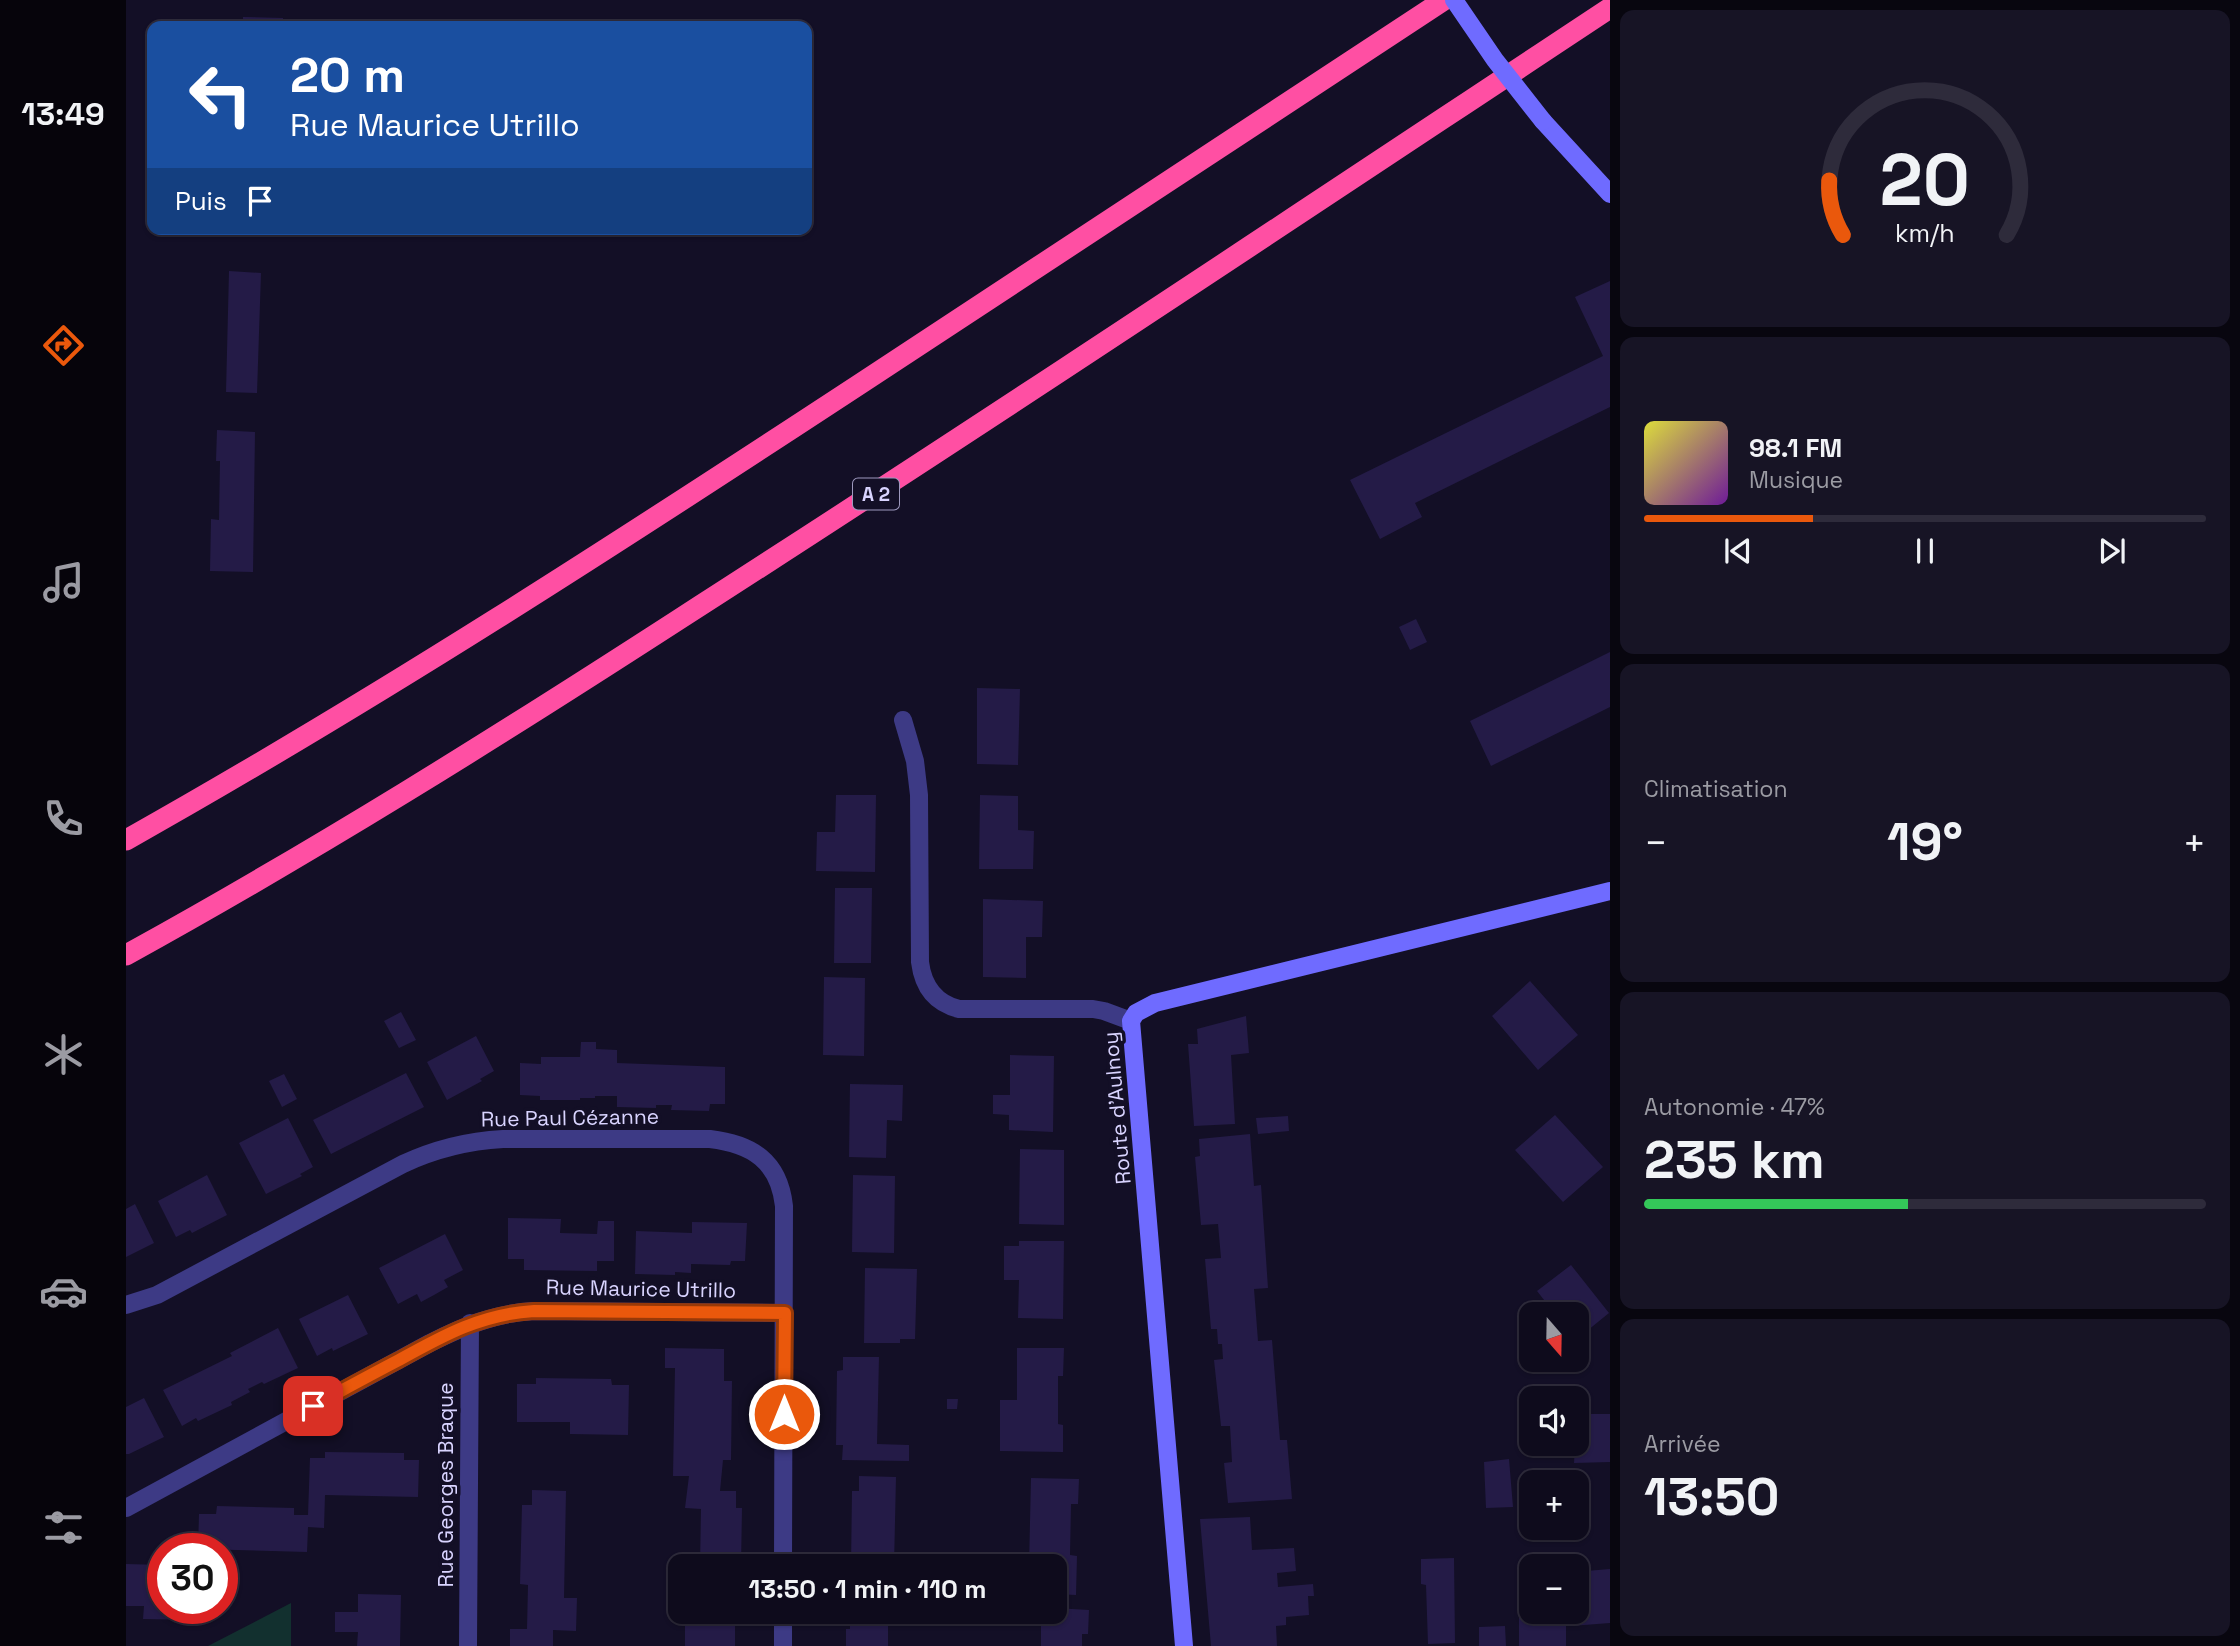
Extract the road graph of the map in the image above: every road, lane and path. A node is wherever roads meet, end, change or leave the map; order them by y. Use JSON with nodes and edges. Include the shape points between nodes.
{"nodes":[{"id":1,"x":1444,"y":0,"type":"edge"},
{"id":2,"x":1454,"y":0,"type":"edge"},
{"id":3,"x":1610,"y":8,"type":"edge"},
{"id":4,"x":1610,"y":194,"type":"edge"},
{"id":5,"x":904,"y":720,"type":"dead end"},
{"id":6,"x":126,"y":840,"type":"edge"},
{"id":7,"x":1610,"y":891,"type":"edge"},
{"id":8,"x":126,"y":955,"type":"edge"},
{"id":9,"x":1131,"y":1021,"type":"junction"},
{"id":10,"x":126,"y":1305,"type":"edge"},
{"id":11,"x":785,"y":1313,"type":"junction"},
{"id":12,"x":470,"y":1323,"type":"junction"},
{"id":13,"x":126,"y":1508,"type":"edge"},
{"id":14,"x":783,"y":1554,"type":"edge"},
{"id":15,"x":783,"y":1624,"type":"edge"},
{"id":16,"x":468,"y":1646,"type":"edge"},
{"id":17,"x":783,"y":1646,"type":"edge"},
{"id":18,"x":1184,"y":1646,"type":"edge"}],
"edges":[{"from":1,"to":6,"type":"highway","via":[[513,609]]},
{"from":2,"to":4,"type":"street","bridge":true,"via":[[1544,121]]},
{"from":3,"to":8,"type":"highway","number":"A 2","via":[[618,660],[332,837]]},
{"from":5,"to":9,"type":"street","via":[[919,795],[921,974],[932,994],[959,1009],[1093,1009]]},
{"from":7,"to":9,"type":"street","name":"Route d'Aulnoy","via":[[1155,1003]]},
{"from":9,"to":18,"type":"street","name":"Route d'Aulnoy"},
{"from":10,"to":11,"type":"street","name":"Rue Paul Cézanne","via":[[157,1294],[403,1164],[443,1148],[503,1139],[710,1139],[760,1156],[778,1180],[784,1206]]},
{"from":11,"to":12,"type":"street","name":"Rue Maurice Utrillo","via":[[534,1311]]},
{"from":11,"to":14,"type":"street","name":"Rue Paul Cézanne"},
{"from":12,"to":13,"type":"street","name":"Rue Maurice Utrillo"},
{"from":12,"to":16,"type":"street","name":"Rue Georges Braque"},
{"from":15,"to":17,"type":"street"}]}
